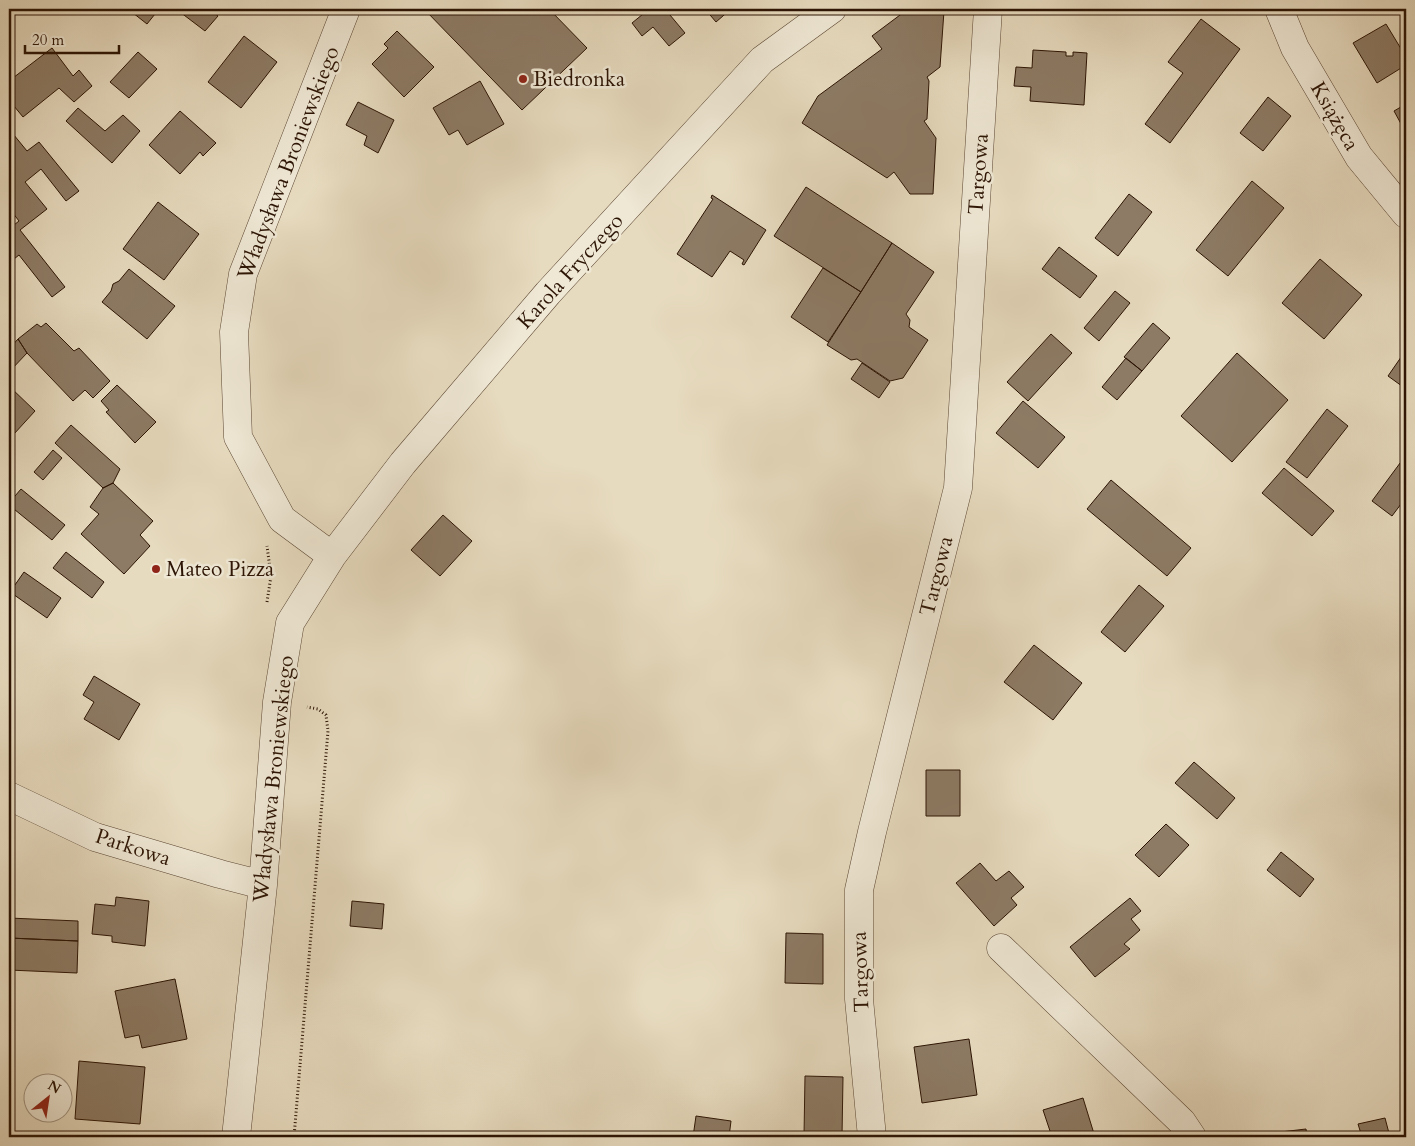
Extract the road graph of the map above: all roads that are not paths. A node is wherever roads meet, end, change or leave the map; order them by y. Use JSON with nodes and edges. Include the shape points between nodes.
{"nodes":[{"id":1,"x":346,"y":9,"type":"edge"},
{"id":2,"x":832,"y":9,"type":"edge"},
{"id":3,"x":988,"y":9,"type":"edge"},
{"id":4,"x":1279,"y":9,"type":"edge"},
{"id":5,"x":1406,"y":214,"type":"edge"},
{"id":6,"x":332,"y":556,"type":"junction"},
{"id":7,"x":9,"y":796,"type":"edge"},
{"id":8,"x":263,"y":885,"type":"junction"},
{"id":9,"x":1001,"y":948,"type":"dead end"},
{"id":10,"x":236,"y":1137,"type":"edge"},
{"id":11,"x":872,"y":1137,"type":"edge"},
{"id":12,"x":1192,"y":1137,"type":"edge"}],
"edges":[{"from":1,"to":6,"type":"street","name":"Władysława Broniewskiego","via":[[243,274],[234,332],[238,437],[282,519]]},
{"from":2,"to":6,"type":"street","name":"Karola Fryczego","via":[[762,60],[555,286],[403,463]]},
{"from":3,"to":11,"type":"street","name":"Targowa","via":[[958,488],[859,890],[859,999]]},
{"from":4,"to":5,"type":"street","name":"Książęca","via":[[1295,48],[1359,157]]},
{"from":6,"to":8,"type":"street","name":"Władysława Broniewskiego","via":[[290,623],[277,702]]},
{"from":7,"to":8,"type":"street","name":"Parkowa","via":[[95,837]]},
{"from":8,"to":10,"type":"street","name":"Władysława Broniewskiego"},
{"from":9,"to":12,"type":"street","via":[[1182,1122]]}]}
